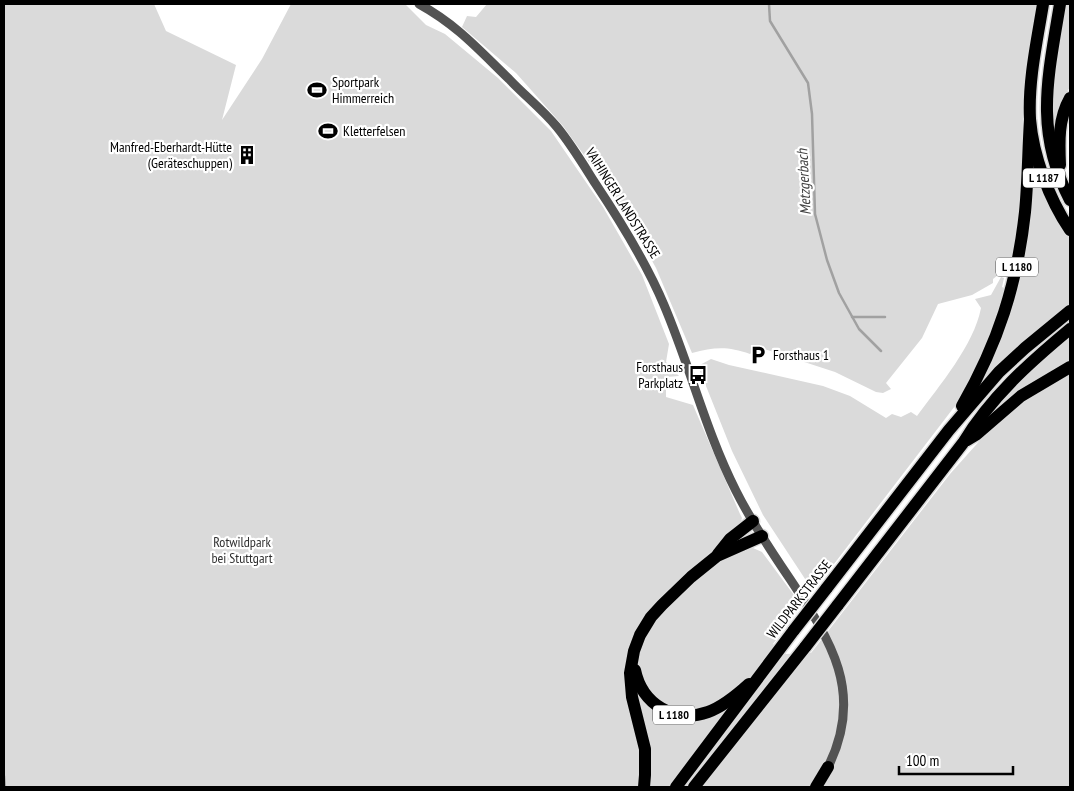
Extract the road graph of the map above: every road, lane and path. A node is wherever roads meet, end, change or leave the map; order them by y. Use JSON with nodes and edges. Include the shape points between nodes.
{"nodes":[{"id":1,"x":419,"y":4,"type":"edge"},
{"id":2,"x":1043,"y":4,"type":"edge"},
{"id":3,"x":1060,"y":4,"type":"edge"},
{"id":4,"x":1070,"y":98,"type":"edge"},
{"id":5,"x":1030,"y":120,"type":"junction"},
{"id":6,"x":1061,"y":180,"type":"junction"},
{"id":7,"x":1070,"y":200,"type":"edge"},
{"id":8,"x":1070,"y":230,"type":"edge"},
{"id":9,"x":1070,"y":312,"type":"edge"},
{"id":10,"x":1070,"y":330,"type":"edge"},
{"id":11,"x":1070,"y":367,"type":"edge"},
{"id":12,"x":949,"y":430,"type":"junction"},
{"id":13,"x":963,"y":442,"type":"junction"},
{"id":14,"x":754,"y":521,"type":"junction"},
{"id":15,"x":762,"y":536,"type":"junction"},
{"id":16,"x":717,"y":556,"type":"junction"},
{"id":17,"x":632,"y":658,"type":"junction"},
{"id":18,"x":759,"y":675,"type":"junction"},
{"id":19,"x":740,"y":728,"type":"junction"},
{"id":20,"x":828,"y":767,"type":"joint"},
{"id":21,"x":644,"y":787,"type":"edge"},
{"id":22,"x":676,"y":787,"type":"edge"},
{"id":23,"x":694,"y":787,"type":"edge"},
{"id":24,"x":707,"y":787,"type":"edge"},
{"id":25,"x":816,"y":787,"type":"edge"}],
"edges":[{"from":1,"to":14,"type":"street","name":"VAIHINGER LANDSTRASSE","via":[[455,27],[550,119],[610,204],[663,302],[723,463]]},
{"from":2,"to":5,"type":"highway","number":"L 1187"},
{"from":3,"to":6,"type":"highway","number":"L 1187","via":[[1046,110],[1049,141]]},
{"from":4,"to":6,"type":"highway","via":[[1060,134]]},
{"from":5,"to":8,"type":"highway","number":"L 1187","via":[[1042,174]]},
{"from":5,"to":12,"type":"highway","number":"L 1180","via":[[1025,213],[1013,283],[995,341]]},
{"from":6,"to":7,"type":"highway","number":"L 1187"},
{"from":9,"to":12,"type":"highway","number":"L 1180","via":[[1011,360]]},
{"from":10,"to":13,"type":"highway","via":[[1005,387]]},
{"from":11,"to":13,"type":"highway","via":[[1021,396]]},
{"from":12,"to":18,"type":"highway","name":"WILDPARKSTRASSE","number":"L 1180","bridge":true},
{"from":13,"to":19,"type":"highway","bridge":true},
{"from":14,"to":15,"type":"street","name":"VAIHINGER LANDSTRASSE"},
{"from":14,"to":16,"type":"highway","number":"L 1180","via":[[730,540]]},
{"from":15,"to":16,"type":"highway","number":"L 1180"},
{"from":15,"to":20,"type":"street","name":"VAIHINGER LANDSTRASSE","via":[[816,618],[838,665],[843,687],[842,724]]},
{"from":16,"to":17,"type":"highway","number":"L 1180","via":[[652,618],[640,635]]},
{"from":17,"to":18,"type":"highway","number":"L 1180","via":[[636,677],[645,694],[661,708],[680,716],[713,710]]},
{"from":17,"to":21,"type":"highway","number":"L 1180","via":[[631,684],[644,749]]},
{"from":18,"to":22,"type":"highway","name":"WILDPARKSTRASSE","number":"L 1180"},
{"from":19,"to":23,"type":"highway"},
{"from":19,"to":24,"type":"highway"},
{"from":20,"to":25,"type":"highway"}]}
